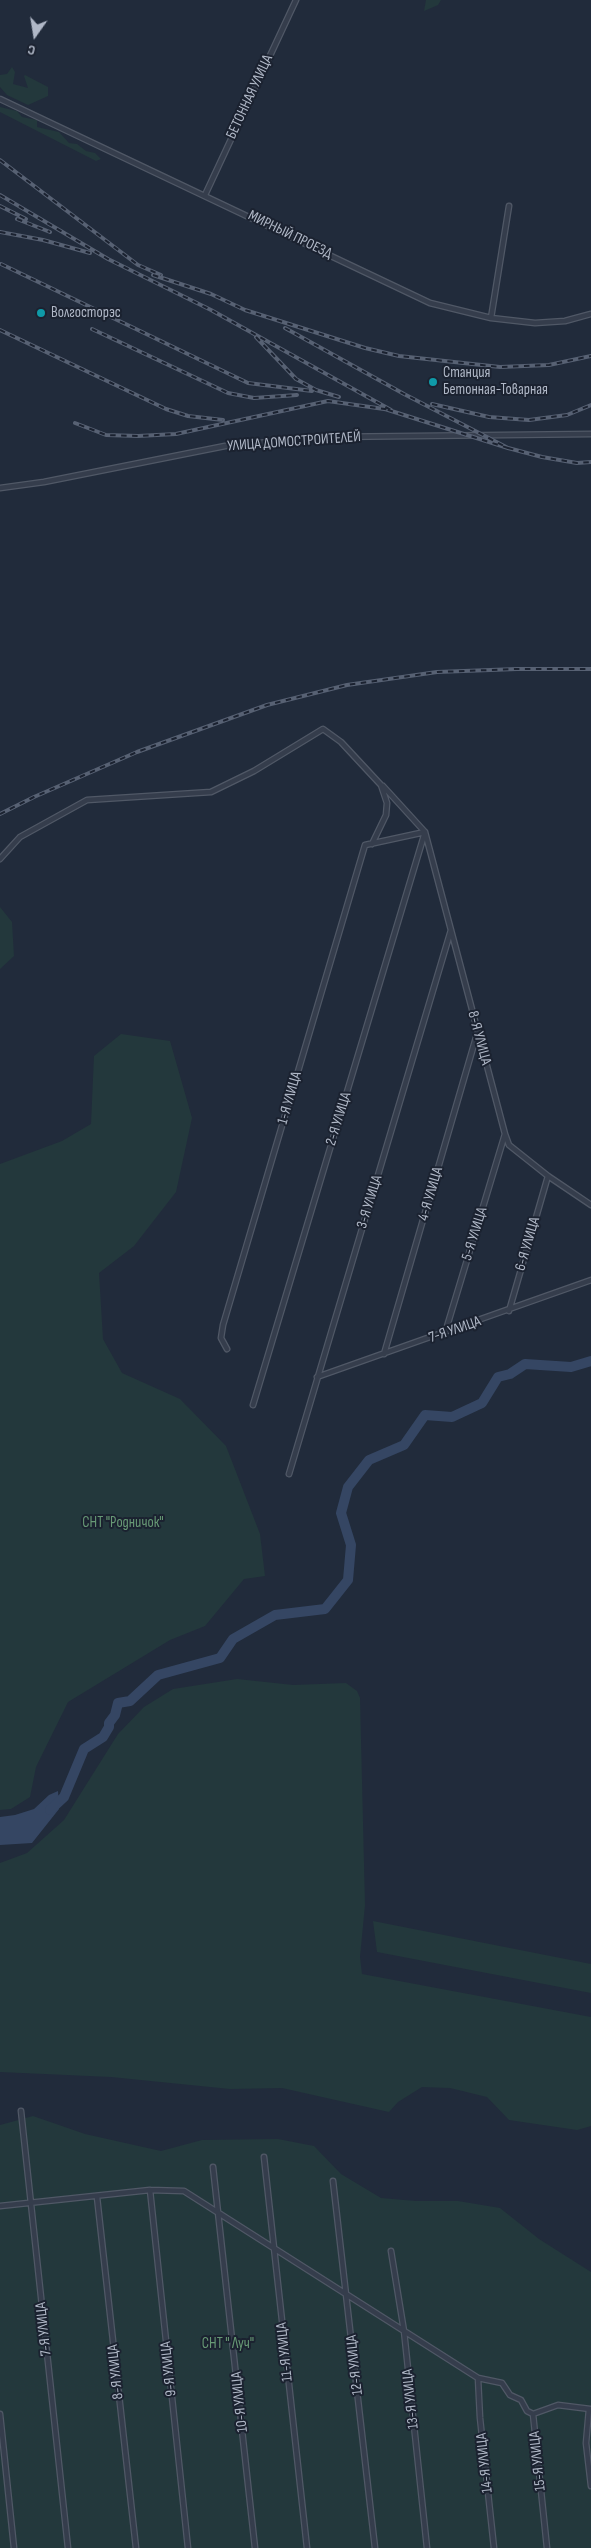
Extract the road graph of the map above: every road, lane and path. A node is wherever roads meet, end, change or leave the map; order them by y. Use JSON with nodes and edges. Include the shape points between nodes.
{"nodes":[{"id":1,"x":296,"y":0,"type":"edge"},
{"id":2,"x":0,"y":100,"type":"edge"},
{"id":3,"x":205,"y":194,"type":"junction"},
{"id":4,"x":509,"y":206,"type":"dead end"},
{"id":5,"x":591,"y":314,"type":"edge"},
{"id":6,"x":491,"y":318,"type":"junction"},
{"id":7,"x":591,"y":434,"type":"edge"},
{"id":8,"x":0,"y":488,"type":"edge"},
{"id":9,"x":382,"y":785,"type":"junction"},
{"id":10,"x":425,"y":832,"type":"junction"},
{"id":11,"x":372,"y":844,"type":"junction"},
{"id":12,"x":0,"y":858,"type":"edge"},
{"id":13,"x":451,"y":930,"type":"junction"},
{"id":14,"x":477,"y":1033,"type":"junction"},
{"id":15,"x":504,"y":1134,"type":"junction"},
{"id":16,"x":548,"y":1176,"type":"junction"},
{"id":17,"x":591,"y":1205,"type":"edge"},
{"id":18,"x":591,"y":1280,"type":"edge"},
{"id":19,"x":508,"y":1311,"type":"junction"},
{"id":20,"x":445,"y":1333,"type":"junction"},
{"id":21,"x":228,"y":1349,"type":"dead end"},
{"id":22,"x":384,"y":1354,"type":"junction"},
{"id":23,"x":317,"y":1377,"type":"junction"},
{"id":24,"x":253,"y":1405,"type":"dead end"},
{"id":25,"x":289,"y":1474,"type":"dead end"},
{"id":26,"x":21,"y":2111,"type":"dead end"},
{"id":27,"x":264,"y":2157,"type":"dead end"},
{"id":28,"x":213,"y":2167,"type":"dead end"},
{"id":29,"x":334,"y":2181,"type":"dead end"},
{"id":30,"x":150,"y":2190,"type":"junction"},
{"id":31,"x":97,"y":2197,"type":"junction"},
{"id":32,"x":31,"y":2203,"type":"junction"},
{"id":33,"x":0,"y":2206,"type":"edge"},
{"id":34,"x":219,"y":2213,"type":"junction"},
{"id":35,"x":275,"y":2250,"type":"junction"},
{"id":36,"x":391,"y":2250,"type":"dead end"},
{"id":37,"x":348,"y":2296,"type":"junction"},
{"id":38,"x":404,"y":2331,"type":"junction"},
{"id":39,"x":478,"y":2378,"type":"junction"},
{"id":40,"x":590,"y":2409,"type":"edge"},
{"id":41,"x":0,"y":2414,"type":"edge"},
{"id":42,"x":533,"y":2414,"type":"junction"},
{"id":43,"x":591,"y":2486,"type":"edge"},
{"id":44,"x":14,"y":2548,"type":"edge"},
{"id":45,"x":68,"y":2548,"type":"edge"},
{"id":46,"x":136,"y":2548,"type":"edge"},
{"id":47,"x":188,"y":2548,"type":"edge"},
{"id":48,"x":255,"y":2548,"type":"edge"},
{"id":49,"x":307,"y":2548,"type":"edge"},
{"id":50,"x":375,"y":2548,"type":"edge"},
{"id":51,"x":427,"y":2548,"type":"edge"},
{"id":52,"x":494,"y":2548,"type":"edge"},
{"id":53,"x":547,"y":2548,"type":"edge"}],
"edges":[{"from":1,"to":3,"type":"street","name":"БЕТОННАЯ УЛИЦА"},
{"from":2,"to":3,"type":"street","name":"МИРНЫЙ ПРОЕЗД"},
{"from":3,"to":6,"type":"street","name":"МИРНЫЙ ПРОЕЗД","via":[[430,303]]},
{"from":4,"to":6,"type":"street"},
{"from":5,"to":6,"type":"street","name":"МИРНЫЙ ПРОЕЗД","via":[[565,321],[535,323]]},
{"from":7,"to":8,"type":"street","name":"УЛИЦА ДОМОСТРОИТЕЛЕЙ","via":[[326,437],[225,446]]},
{"from":9,"to":10,"type":"street"},
{"from":9,"to":11,"type":"street","via":[[387,803],[386,815]]},
{"from":9,"to":12,"type":"street","via":[[341,742],[323,729],[254,771],[211,792],[87,800],[20,837]]},
{"from":10,"to":11,"type":"street"},
{"from":10,"to":13,"type":"street","name":"8-Я УЛИЦА"},
{"from":10,"to":24,"type":"street","name":"2-Я УЛИЦА"},
{"from":11,"to":21,"type":"street","name":"1-Я УЛИЦА","via":[[365,846],[223,1325],[222,1338]]},
{"from":13,"to":14,"type":"street","name":"8-Я УЛИЦА"},
{"from":13,"to":23,"type":"street","name":"3-Я УЛИЦА"},
{"from":14,"to":15,"type":"street","name":"8-Я УЛИЦА"},
{"from":14,"to":22,"type":"street","name":"4-Я УЛИЦА"},
{"from":15,"to":16,"type":"street","name":"8-Я УЛИЦА","via":[[509,1145]]},
{"from":15,"to":20,"type":"street","name":"5-Я УЛИЦА"},
{"from":16,"to":17,"type":"street","name":"8-Я УЛИЦА"},
{"from":16,"to":19,"type":"street","name":"6-Я УЛИЦА"},
{"from":18,"to":19,"type":"street","name":"7-Я УЛИЦА"},
{"from":19,"to":20,"type":"street","name":"7-Я УЛИЦА"},
{"from":20,"to":22,"type":"street","name":"7-Я УЛИЦА"},
{"from":22,"to":23,"type":"street","name":"7-Я УЛИЦА"},
{"from":23,"to":25,"type":"street","name":"3-Я УЛИЦА"},
{"from":26,"to":32,"type":"street","name":"7-Я УЛИЦА"},
{"from":27,"to":35,"type":"street","name":"11-Я УЛИЦА"},
{"from":28,"to":34,"type":"street","name":"10-Я УЛИЦА"},
{"from":29,"to":37,"type":"street","name":"12-Я УЛИЦА"},
{"from":30,"to":31,"type":"street"},
{"from":30,"to":34,"type":"street","via":[[184,2191]]},
{"from":30,"to":47,"type":"street","name":"9-Я УЛИЦА"},
{"from":31,"to":32,"type":"street"},
{"from":31,"to":46,"type":"street","name":"8-Я УЛИЦА"},
{"from":32,"to":33,"type":"street"},
{"from":32,"to":45,"type":"street","name":"7-Я УЛИЦА"},
{"from":34,"to":35,"type":"street"},
{"from":34,"to":48,"type":"street","name":"10-Я УЛИЦА"},
{"from":35,"to":37,"type":"street"},
{"from":35,"to":49,"type":"street","name":"11-Я УЛИЦА"},
{"from":36,"to":38,"type":"street","name":"13-Я УЛИЦА"},
{"from":37,"to":38,"type":"street"},
{"from":37,"to":50,"type":"street","name":"12-Я УЛИЦА"},
{"from":38,"to":39,"type":"street"},
{"from":38,"to":51,"type":"street","name":"13-Я УЛИЦА"},
{"from":39,"to":42,"type":"street","name":"15-Я УЛИЦА","via":[[502,2382],[510,2395],[521,2400],[527,2411]]},
{"from":39,"to":52,"type":"street","name":"14-Я УЛИЦА"},
{"from":40,"to":42,"type":"street","via":[[558,2405]]},
{"from":40,"to":43,"type":"street","via":[[586,2443]]},
{"from":41,"to":44,"type":"street"},
{"from":42,"to":53,"type":"street","name":"15-Я УЛИЦА"}]}
